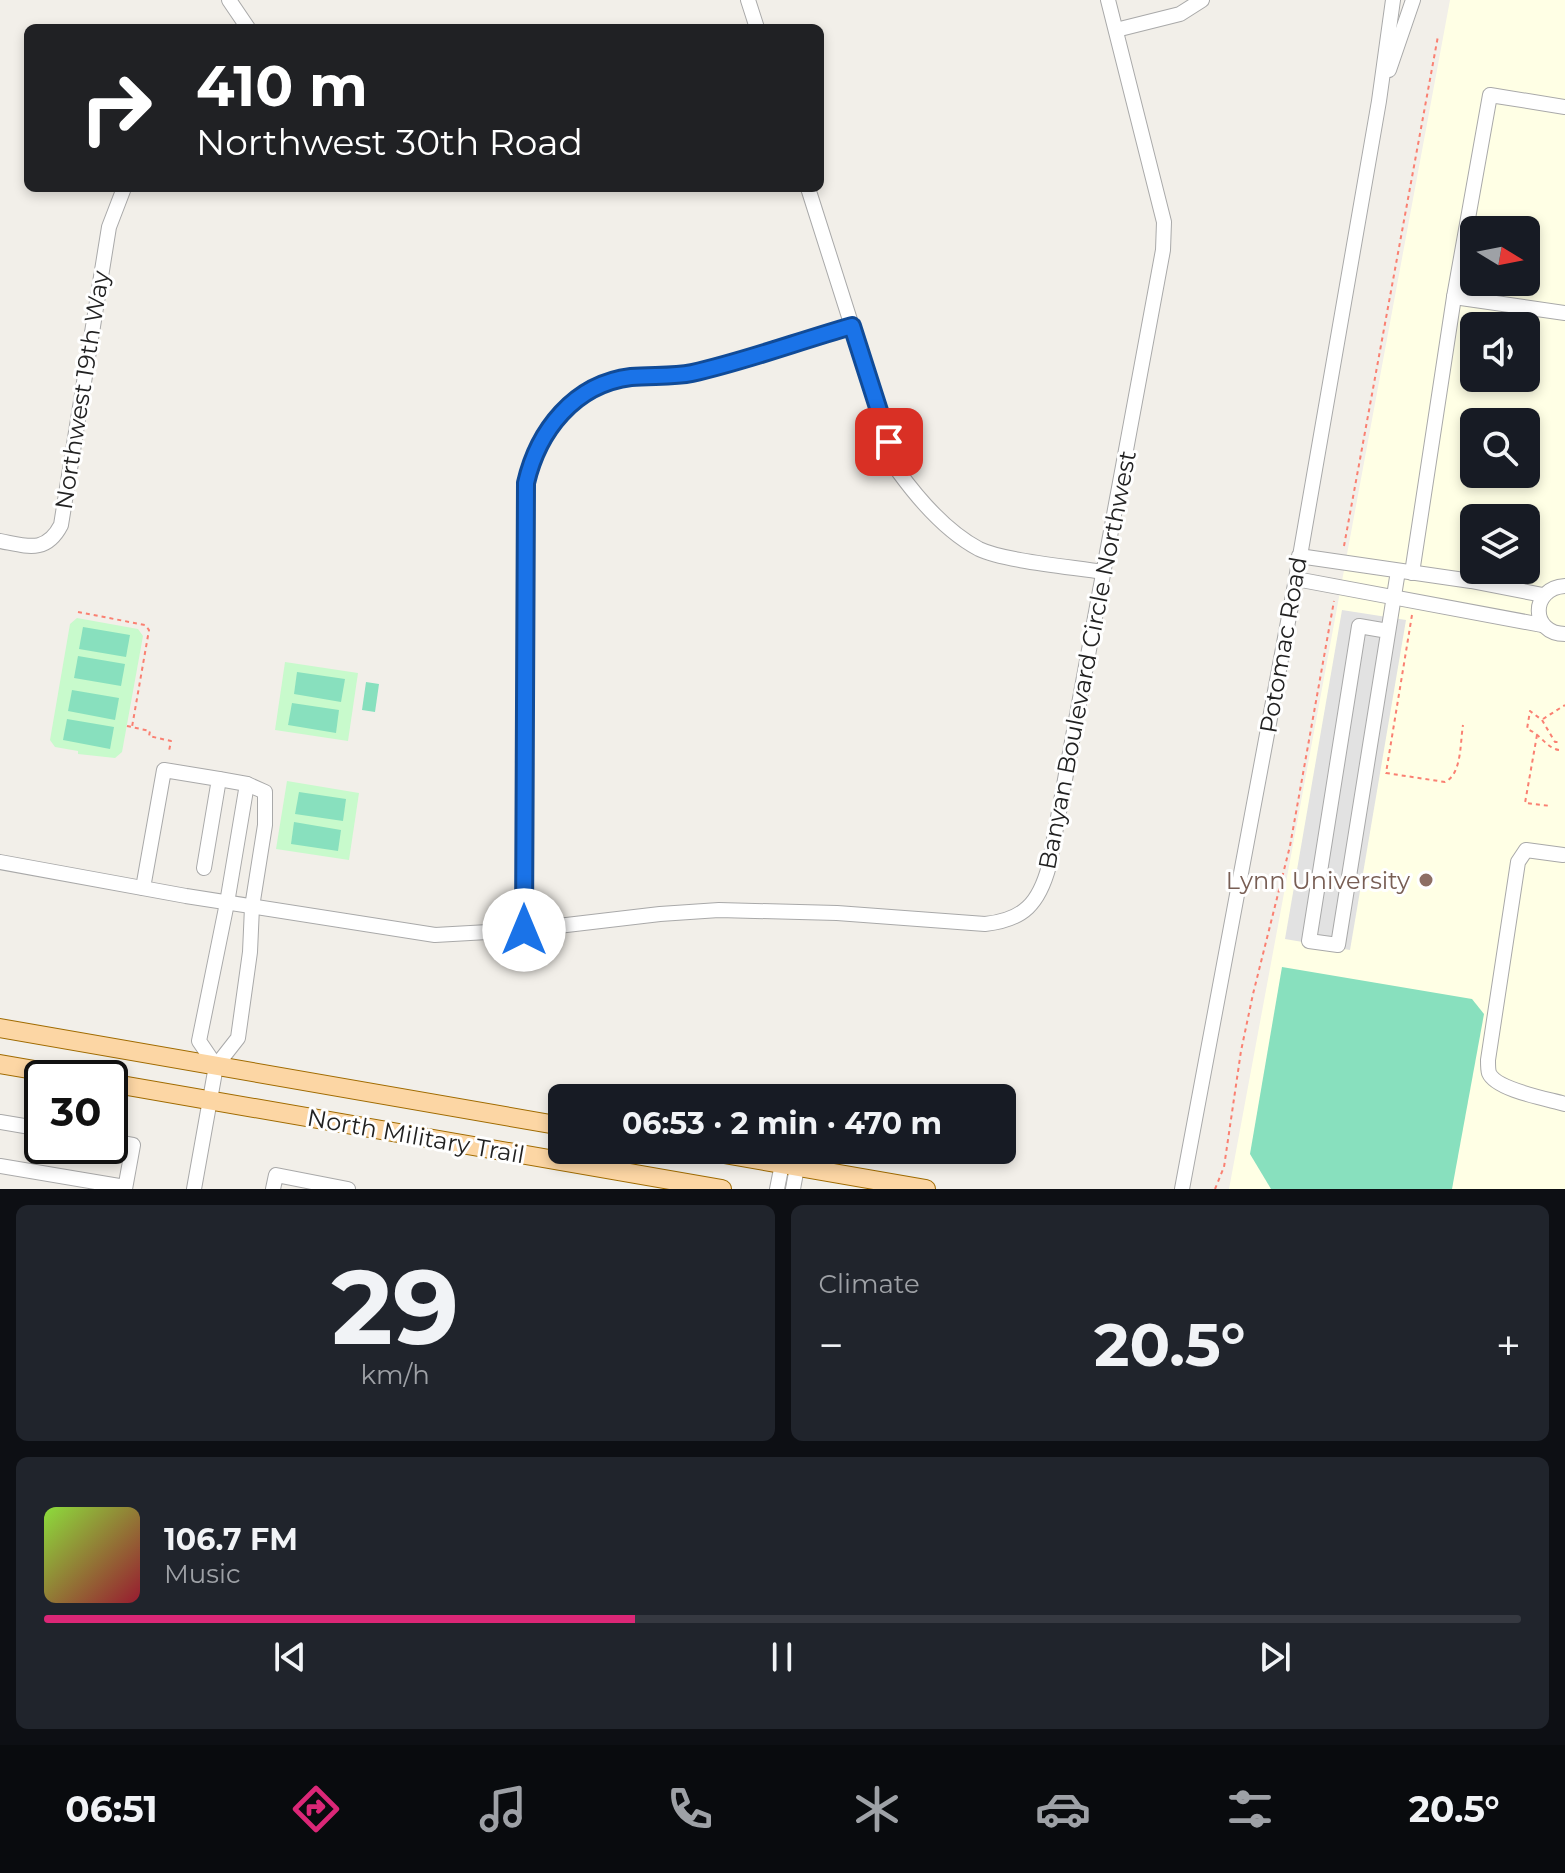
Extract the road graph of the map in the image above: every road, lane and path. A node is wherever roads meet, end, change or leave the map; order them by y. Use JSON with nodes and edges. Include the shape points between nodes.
{"nodes":[{"id":1,"x":229,"y":0,"type":"edge"},
{"id":2,"x":748,"y":0,"type":"edge"},
{"id":3,"x":1108,"y":0,"type":"edge"},
{"id":4,"x":1202,"y":0,"type":"edge"},
{"id":5,"x":1393,"y":0,"type":"edge"},
{"id":6,"x":1413,"y":0,"type":"edge"},
{"id":7,"x":245,"y":24,"type":"edge"},
{"id":8,"x":756,"y":24,"type":"edge"},
{"id":9,"x":1116,"y":30,"type":"junction"},
{"id":10,"x":1438,"y":36,"type":"dead end"},
{"id":11,"x":1379,"y":101,"type":"junction"},
{"id":12,"x":1565,"y":107,"type":"edge"},
{"id":13,"x":122,"y":192,"type":"edge"},
{"id":14,"x":809,"y":192,"type":"edge"},
{"id":15,"x":1454,"y":297,"type":"junction"},
{"id":16,"x":1565,"y":313,"type":"edge"},
{"id":17,"x":852,"y":326,"type":"junction"},
{"id":18,"x":0,"y":541,"type":"edge"},
{"id":19,"x":1343,"y":550,"type":"dead end"},
{"id":20,"x":1299,"y":556,"type":"junction"},
{"id":21,"x":1103,"y":572,"type":"junction"},
{"id":22,"x":1405,"y":572,"type":"junction"},
{"id":23,"x":1296,"y":579,"type":"junction"},
{"id":24,"x":1565,"y":586,"type":"edge"},
{"id":25,"x":1543,"y":595,"type":"junction"},
{"id":26,"x":1395,"y":596,"type":"junction"},
{"id":27,"x":1335,"y":597,"type":"dead end"},
{"id":28,"x":78,"y":612,"type":"dead end"},
{"id":29,"x":1412,"y":612,"type":"dead end"},
{"id":30,"x":1542,"y":625,"type":"junction"},
{"id":31,"x":1388,"y":631,"type":"junction"},
{"id":32,"x":1565,"y":634,"type":"edge"},
{"id":33,"x":1565,"y":705,"type":"edge"},
{"id":34,"x":1542,"y":720,"type":"junction"},
{"id":35,"x":1463,"y":725,"type":"dead end"},
{"id":36,"x":127,"y":726,"type":"dead end"},
{"id":37,"x":132,"y":727,"type":"junction"},
{"id":38,"x":1537,"y":733,"type":"junction"},
{"id":39,"x":1560,"y":742,"type":"dead end"},
{"id":40,"x":1559,"y":750,"type":"dead end"},
{"id":41,"x":169,"y":751,"type":"dead end"},
{"id":42,"x":219,"y":779,"type":"junction"},
{"id":43,"x":247,"y":784,"type":"junction"},
{"id":44,"x":1551,"y":806,"type":"dead end"},
{"id":45,"x":1563,"y":855,"type":"edge"},
{"id":46,"x":0,"y":862,"type":"edge"},
{"id":47,"x":204,"y":868,"type":"dead end"},
{"id":48,"x":143,"y":888,"type":"junction"},
{"id":49,"x":227,"y":903,"type":"junction"},
{"id":50,"x":252,"y":907,"type":"junction"},
{"id":51,"x":524,"y":930,"type":"junction"},
{"id":52,"x":0,"y":1028,"type":"edge"},
{"id":53,"x":0,"y":1064,"type":"edge"},
{"id":54,"x":216,"y":1066,"type":"junction"},
{"id":55,"x":24,"y":1068,"type":"edge"},
{"id":56,"x":128,"y":1086,"type":"edge"},
{"id":57,"x":210,"y":1100,"type":"junction"},
{"id":58,"x":1565,"y":1104,"type":"edge"},
{"id":59,"x":0,"y":1122,"type":"edge"},
{"id":60,"x":548,"y":1124,"type":"edge"},
{"id":61,"x":24,"y":1126,"type":"edge"},
{"id":62,"x":128,"y":1144,"type":"edge"},
{"id":63,"x":784,"y":1164,"type":"edge"},
{"id":64,"x":790,"y":1165,"type":"junction"},
{"id":65,"x":0,"y":1166,"type":"edge"},
{"id":66,"x":304,"y":1185,"type":"edge"},
{"id":67,"x":125,"y":1188,"type":"edge"},
{"id":68,"x":194,"y":1189,"type":"edge"},
{"id":69,"x":273,"y":1189,"type":"edge"},
{"id":70,"x":348,"y":1189,"type":"edge"},
{"id":71,"x":722,"y":1189,"type":"edge"},
{"id":72,"x":777,"y":1189,"type":"edge"},
{"id":73,"x":793,"y":1189,"type":"edge"},
{"id":74,"x":926,"y":1189,"type":"edge"},
{"id":75,"x":1182,"y":1189,"type":"edge"},
{"id":76,"x":1215,"y":1189,"type":"edge"}],
"edges":[{"from":1,"to":7,"type":"street"},
{"from":2,"to":8,"type":"street"},
{"from":3,"to":9,"type":"street","name":"Banyan Boulevard Circle Northwest"},
{"from":4,"to":9,"type":"street","via":[[1180,14]]},
{"from":5,"to":11,"type":"street","name":"Potomac Road"},
{"from":6,"to":11,"type":"street","name":"Potomac Road"},
{"from":9,"to":21,"type":"street","name":"Banyan Boulevard Circle Northwest","via":[[1164,222]]},
{"from":10,"to":19,"type":"path"},
{"from":11,"to":20,"type":"street","name":"Potomac Road"},
{"from":12,"to":15,"type":"street","via":[[1490,95]]},
{"from":13,"to":18,"type":"street","name":"Northwest 19th Way","via":[[109,227],[61,525],[43,545]]},
{"from":14,"to":17,"type":"street"},
{"from":15,"to":16,"type":"street"},
{"from":15,"to":22,"type":"street"},
{"from":17,"to":21,"type":"street","via":[[898,471],[925,505],[980,549]]},
{"from":17,"to":51,"type":"street","via":[[690,374],[608,381],[570,405],[541,440],[526,483]]},
{"from":20,"to":22,"type":"street"},
{"from":20,"to":23,"type":"street","name":"Potomac Road"},
{"from":21,"to":51,"type":"street","name":"Banyan Boulevard Circle Northwest","via":[[1049,866],[1043,889],[1022,912],[985,924],[719,910]]},
{"from":22,"to":25,"type":"street"},
{"from":22,"to":26,"type":"street"},
{"from":23,"to":26,"type":"street"},
{"from":23,"to":75,"type":"street","name":"Potomac Road"},
{"from":24,"to":25,"type":"street"},
{"from":25,"to":30,"type":"street","via":[[1538,610]]},
{"from":26,"to":30,"type":"street"},
{"from":26,"to":31,"type":"street"},
{"from":27,"to":76,"type":"path","via":[[1290,846],[1253,994],[1224,1167]]},
{"from":28,"to":37,"type":"path","via":[[149,630]]},
{"from":29,"to":35,"type":"path","via":[[1386,773],[1450,780]]},
{"from":30,"to":32,"type":"street"},
{"from":31,"to":31,"type":"street","via":[[1359,626],[1309,941],[1338,945]]},
{"from":33,"to":34,"type":"path"},
{"from":34,"to":38,"type":"path","via":[[1530,711],[1527,729]]},
{"from":34,"to":39,"type":"path"},
{"from":36,"to":37,"type":"path"},
{"from":37,"to":41,"type":"path","via":[[171,741]]},
{"from":38,"to":40,"type":"path"},
{"from":38,"to":44,"type":"path","via":[[1525,803]]},
{"from":42,"to":43,"type":"street"},
{"from":42,"to":47,"type":"street"},
{"from":42,"to":48,"type":"street","via":[[164,770]]},
{"from":43,"to":49,"type":"street"},
{"from":43,"to":50,"type":"street","via":[[265,792]]},
{"from":45,"to":58,"type":"street","via":[[1526,850],[1518,862],[1488,1072],[1507,1087]]},
{"from":46,"to":48,"type":"street","name":"Banyan Boulevard Circle Northwest"},
{"from":48,"to":49,"type":"street","name":"Banyan Boulevard Circle Northwest"},
{"from":49,"to":50,"type":"street","name":"Banyan Boulevard Circle Northwest"},
{"from":49,"to":54,"type":"street","via":[[199,1041]]},
{"from":50,"to":51,"type":"street","name":"Banyan Boulevard Circle Northwest","via":[[435,935]]},
{"from":50,"to":54,"type":"street","via":[[238,1038]]},
{"from":52,"to":54,"type":"main road","name":"North Military Trail"},
{"from":53,"to":55,"type":"main road"},
{"from":54,"to":57,"type":"street"},
{"from":54,"to":60,"type":"main road","name":"North Military Trail"},
{"from":56,"to":57,"type":"main road","name":"North Military Trail"},
{"from":57,"to":68,"type":"street"},
{"from":57,"to":71,"type":"main road","name":"North Military Trail"},
{"from":59,"to":61,"type":"street"},
{"from":62,"to":67,"type":"street","via":[[133,1145]]},
{"from":63,"to":64,"type":"main road"},
{"from":64,"to":72,"type":"street"},
{"from":64,"to":73,"type":"street"},
{"from":64,"to":74,"type":"main road"},
{"from":65,"to":67,"type":"street"},
{"from":66,"to":69,"type":"street","via":[[276,1175]]},
{"from":66,"to":70,"type":"street"}]}
